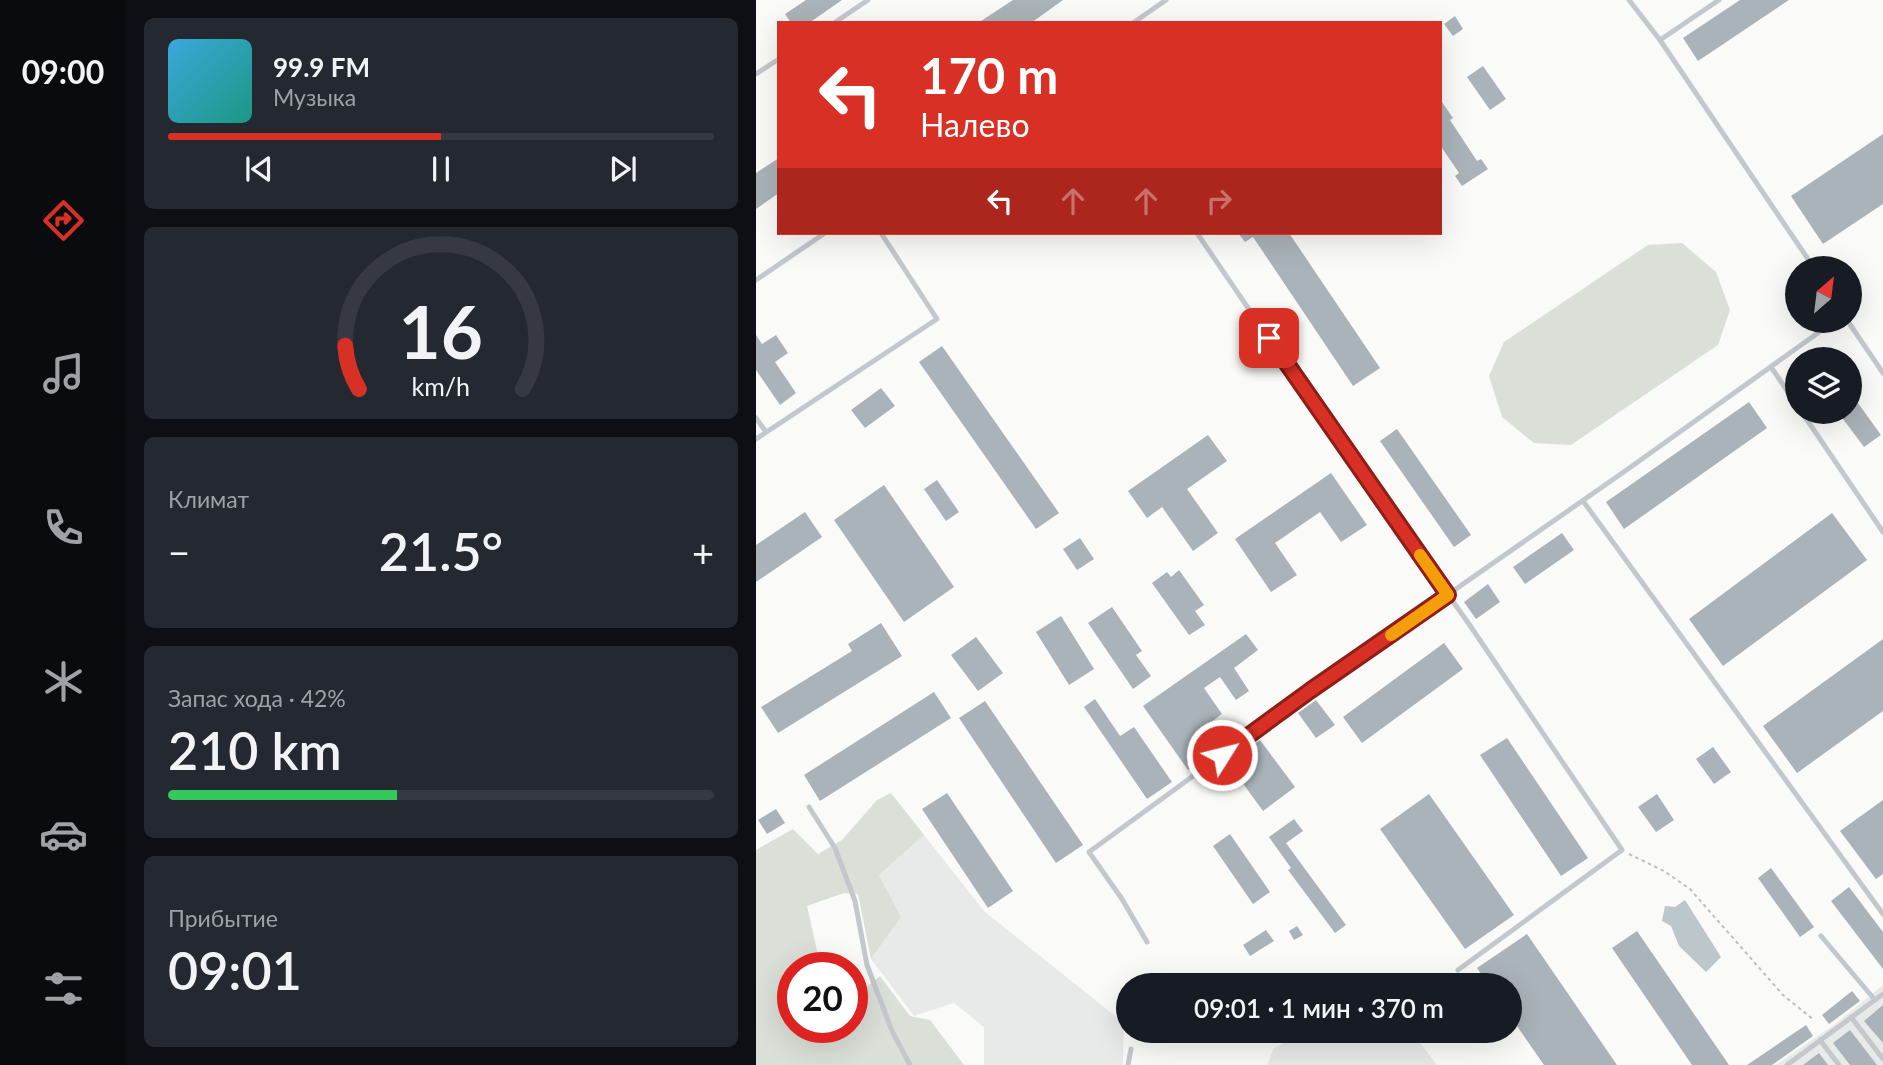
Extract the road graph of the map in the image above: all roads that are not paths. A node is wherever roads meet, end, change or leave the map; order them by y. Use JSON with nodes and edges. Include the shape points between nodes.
{"nodes":[{"id":1,"x":868,"y":0,"type":"edge"},
{"id":2,"x":1166,"y":0,"type":"edge"},
{"id":3,"x":1629,"y":0,"type":"edge"},
{"id":4,"x":1719,"y":0,"type":"edge"},
{"id":5,"x":837,"y":21,"type":"edge"},
{"id":6,"x":1136,"y":21,"type":"edge"},
{"id":7,"x":1660,"y":40,"type":"junction"},
{"id":8,"x":777,"y":60,"type":"edge"},
{"id":9,"x":756,"y":75,"type":"edge"},
{"id":10,"x":822,"y":235,"type":"edge"},
{"id":11,"x":882,"y":235,"type":"edge"},
{"id":12,"x":1198,"y":235,"type":"edge"},
{"id":13,"x":1806,"y":256,"type":"edge"},
{"id":14,"x":756,"y":280,"type":"edge"},
{"id":15,"x":1818,"y":333,"type":"edge"},
{"id":16,"x":1856,"y":333,"type":"edge"},
{"id":17,"x":1771,"y":367,"type":"junction"},
{"id":18,"x":1883,"y":373,"type":"edge"},
{"id":19,"x":1785,"y":387,"type":"edge"},
{"id":20,"x":756,"y":418,"type":"edge"},
{"id":21,"x":1810,"y":424,"type":"edge"},
{"id":22,"x":766,"y":432,"type":"junction"},
{"id":23,"x":756,"y":439,"type":"edge"},
{"id":24,"x":1583,"y":500,"type":"junction"},
{"id":25,"x":1883,"y":532,"type":"edge"},
{"id":26,"x":1448,"y":595,"type":"junction"},
{"id":27,"x":810,"y":807,"type":"dead end"},
{"id":28,"x":1883,"y":914,"type":"edge"},
{"id":29,"x":1821,"y":936,"type":"dead end"},
{"id":30,"x":1147,"y":942,"type":"dead end"},
{"id":31,"x":1458,"y":970,"type":"dead end"},
{"id":32,"x":1883,"y":994,"type":"edge"},
{"id":33,"x":1875,"y":1000,"type":"junction"},
{"id":34,"x":1851,"y":1017,"type":"junction"},
{"id":35,"x":1820,"y":1041,"type":"junction"},
{"id":36,"x":1131,"y":1049,"type":"dead end"},
{"id":37,"x":1883,"y":1059,"type":"edge"},
{"id":38,"x":1791,"y":1064,"type":"edge"},
{"id":39,"x":910,"y":1065,"type":"edge"},
{"id":40,"x":1128,"y":1065,"type":"edge"},
{"id":41,"x":1839,"y":1065,"type":"edge"}],
"edges":[{"from":1,"to":5,"type":"lane"},
{"from":2,"to":6,"type":"lane"},
{"from":3,"to":7,"type":"lane"},
{"from":4,"to":7,"type":"lane"},
{"from":7,"to":13,"type":"lane"},
{"from":8,"to":9,"type":"lane"},
{"from":10,"to":14,"type":"lane"},
{"from":11,"to":22,"type":"lane","via":[[937,319]]},
{"from":12,"to":26,"type":"lane"},
{"from":15,"to":17,"type":"lane"},
{"from":16,"to":18,"type":"lane"},
{"from":17,"to":19,"type":"lane"},
{"from":17,"to":24,"type":"lane"},
{"from":20,"to":22,"type":"lane"},
{"from":21,"to":25,"type":"lane"},
{"from":22,"to":23,"type":"lane"},
{"from":24,"to":26,"type":"lane"},
{"from":24,"to":28,"type":"lane"},
{"from":26,"to":30,"type":"lane","via":[[1089,852]]},
{"from":26,"to":31,"type":"lane","via":[[1622,850]]},
{"from":27,"to":39,"type":"lane","via":[[835,848],[855,901],[867,965]]},
{"from":29,"to":33,"type":"lane"},
{"from":32,"to":33,"type":"lane"},
{"from":33,"to":34,"type":"lane"},
{"from":34,"to":35,"type":"lane"},
{"from":34,"to":37,"type":"lane"},
{"from":35,"to":38,"type":"lane"},
{"from":35,"to":41,"type":"lane"},
{"from":36,"to":40,"type":"lane"}]}
